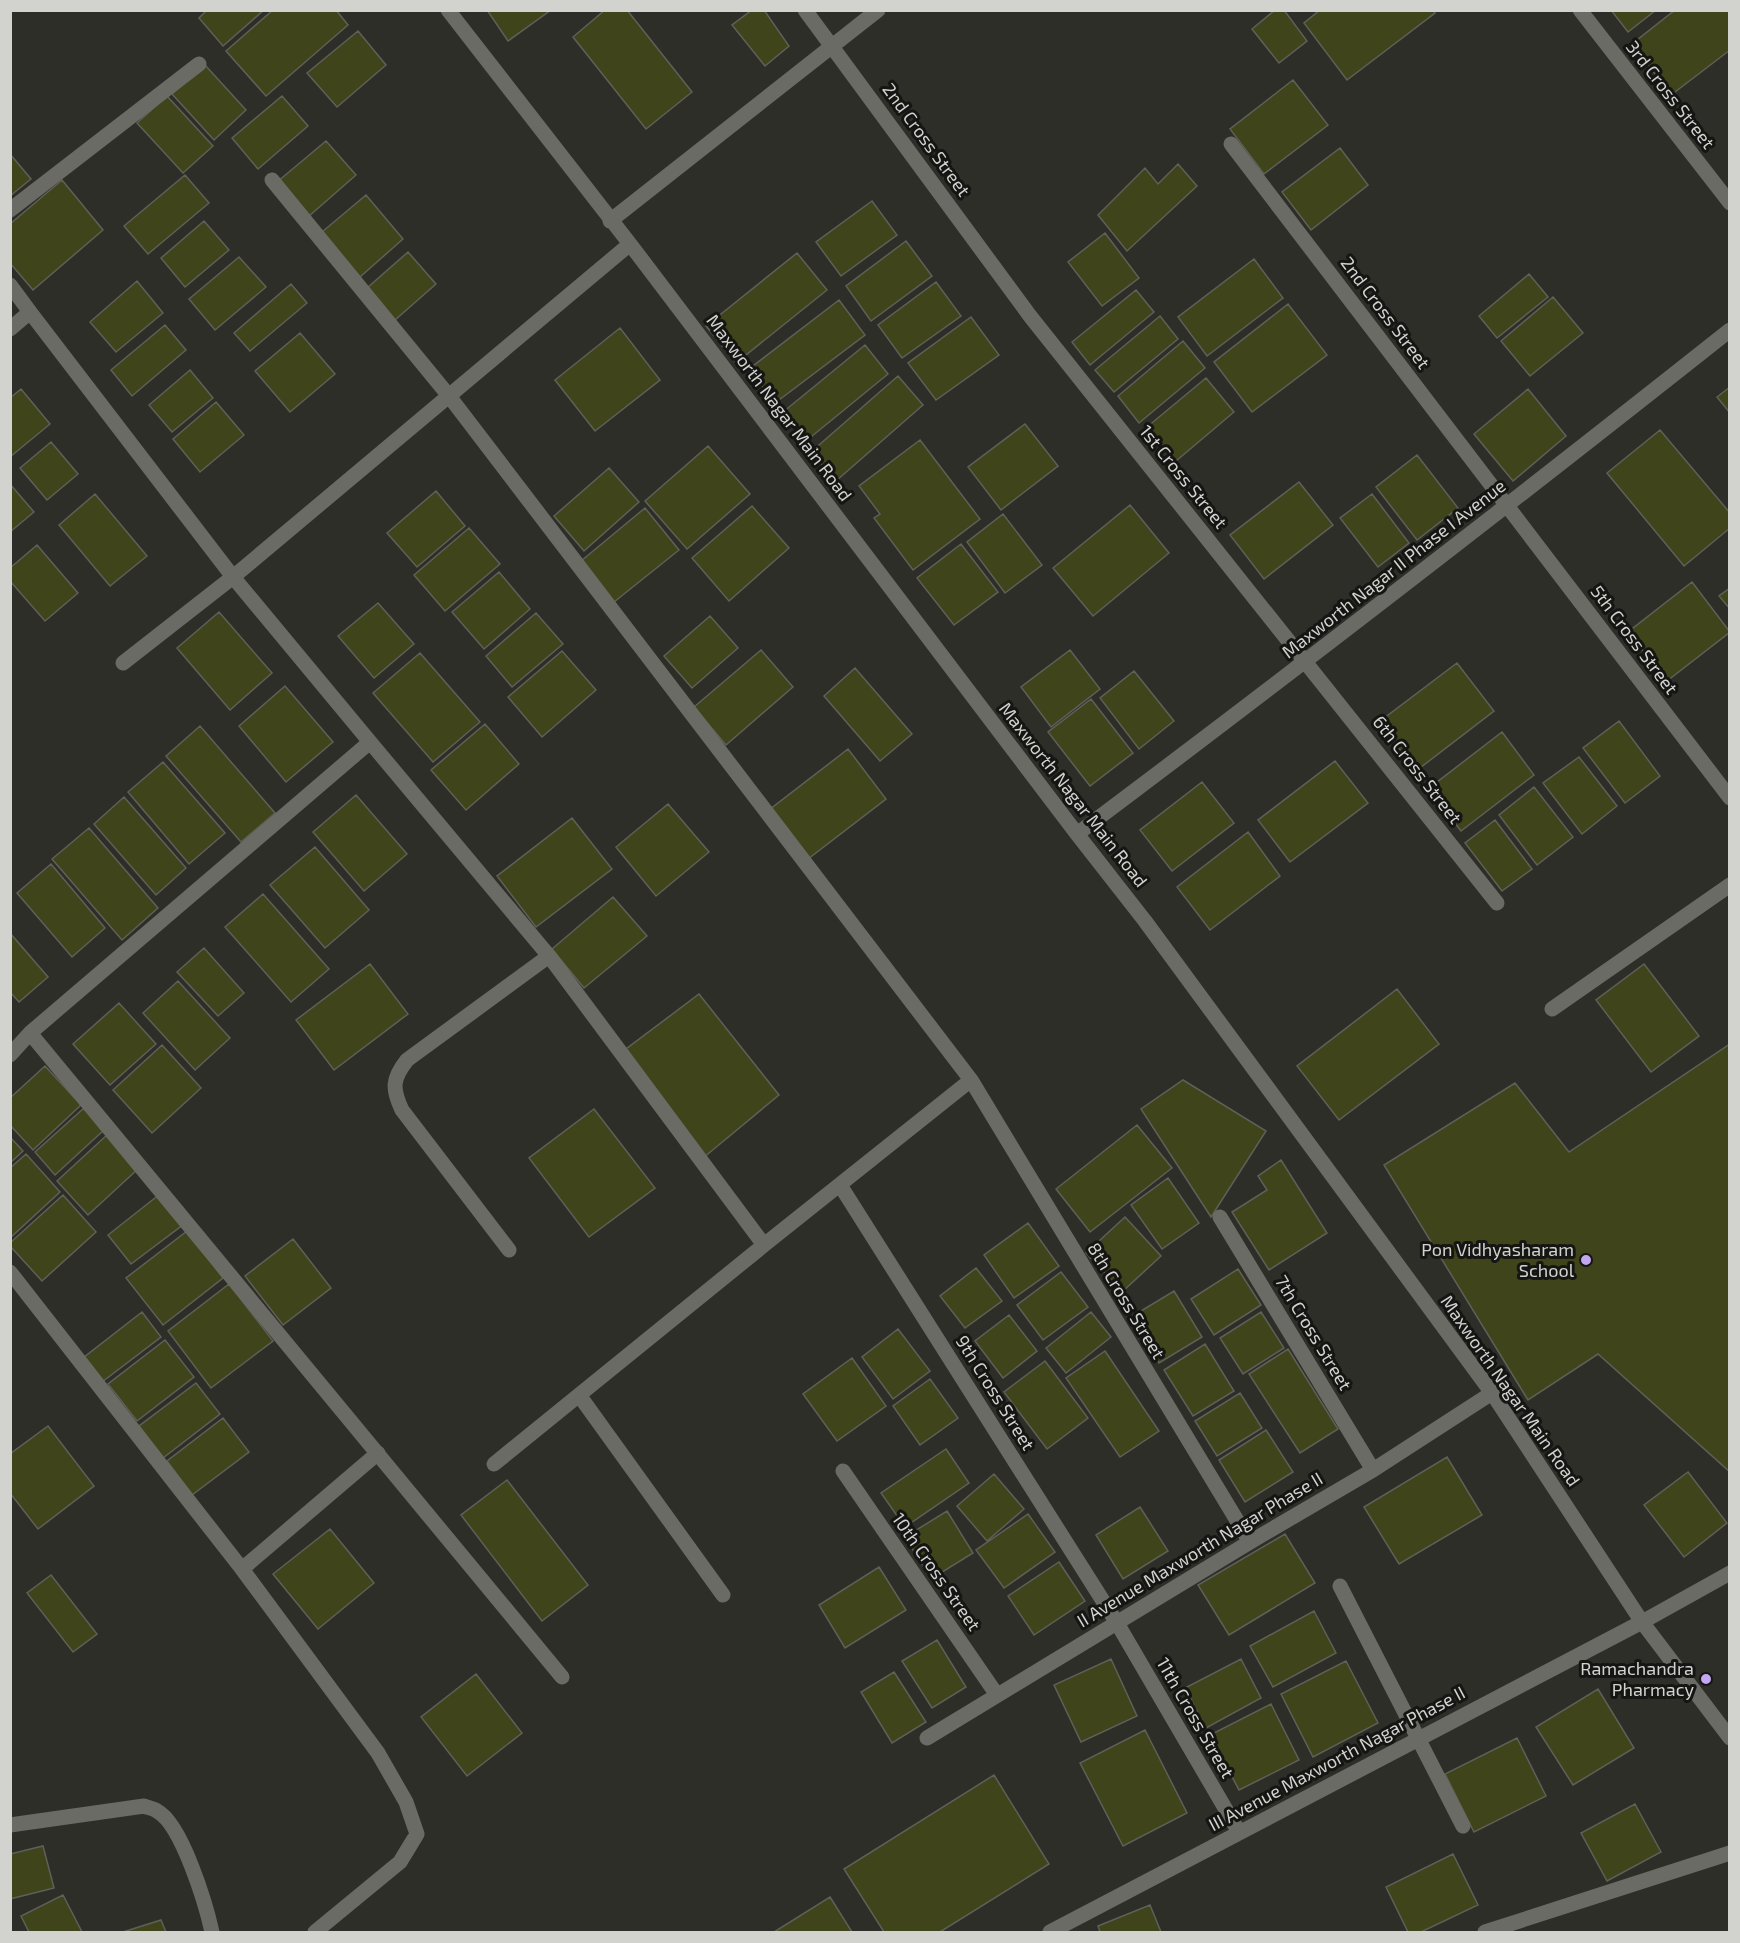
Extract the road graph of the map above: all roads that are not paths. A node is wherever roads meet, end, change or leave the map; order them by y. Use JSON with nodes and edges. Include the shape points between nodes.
{"nodes":[{"id":1,"x":448,"y":10,"type":"edge"},
{"id":2,"x":805,"y":10,"type":"edge"},
{"id":3,"x":878,"y":10,"type":"edge"},
{"id":4,"x":1580,"y":10,"type":"edge"},
{"id":5,"x":833,"y":46,"type":"junction"},
{"id":6,"x":199,"y":64,"type":"dead end"},
{"id":7,"x":1232,"y":144,"type":"dead end"},
{"id":8,"x":272,"y":180,"type":"dead end"},
{"id":9,"x":1730,"y":203,"type":"edge"},
{"id":10,"x":10,"y":210,"type":"edge"},
{"id":11,"x":610,"y":220,"type":"junction"},
{"id":12,"x":630,"y":244,"type":"junction"},
{"id":13,"x":10,"y":285,"type":"edge"},
{"id":14,"x":30,"y":312,"type":"junction"},
{"id":15,"x":1030,"y":316,"type":"joint"},
{"id":16,"x":10,"y":329,"type":"edge"},
{"id":17,"x":1730,"y":330,"type":"edge"},
{"id":18,"x":449,"y":396,"type":"junction"},
{"id":19,"x":1508,"y":506,"type":"junction"},
{"id":20,"x":233,"y":577,"type":"junction"},
{"id":21,"x":1306,"y":662,"type":"junction"},
{"id":22,"x":123,"y":663,"type":"dead end"},
{"id":23,"x":370,"y":742,"type":"junction"},
{"id":24,"x":1730,"y":798,"type":"edge"},
{"id":25,"x":1077,"y":834,"type":"junction"},
{"id":26,"x":1730,"y":885,"type":"edge"},
{"id":27,"x":1497,"y":903,"type":"dead end"},
{"id":28,"x":549,"y":956,"type":"junction"},
{"id":29,"x":1552,"y":1009,"type":"dead end"},
{"id":30,"x":30,"y":1033,"type":"junction"},
{"id":31,"x":10,"y":1055,"type":"edge"},
{"id":32,"x":971,"y":1080,"type":"junction"},
{"id":33,"x":840,"y":1185,"type":"junction"},
{"id":34,"x":1221,"y":1216,"type":"dead end"},
{"id":35,"x":764,"y":1245,"type":"junction"},
{"id":36,"x":508,"y":1250,"type":"dead end"},
{"id":37,"x":10,"y":1272,"type":"edge"},
{"id":38,"x":1492,"y":1393,"type":"junction"},
{"id":39,"x":579,"y":1395,"type":"junction"},
{"id":40,"x":378,"y":1454,"type":"junction"},
{"id":41,"x":494,"y":1464,"type":"dead end"},
{"id":42,"x":1373,"y":1470,"type":"junction"},
{"id":43,"x":843,"y":1471,"type":"dead end"},
{"id":44,"x":1250,"y":1542,"type":"junction"},
{"id":45,"x":242,"y":1569,"type":"junction"},
{"id":46,"x":1730,"y":1573,"type":"edge"},
{"id":47,"x":1340,"y":1586,"type":"dead end"},
{"id":48,"x":723,"y":1595,"type":"dead end"},
{"id":49,"x":1642,"y":1622,"type":"junction"},
{"id":50,"x":1117,"y":1623,"type":"junction"},
{"id":51,"x":562,"y":1677,"type":"dead end"},
{"id":52,"x":997,"y":1695,"type":"junction"},
{"id":53,"x":927,"y":1738,"type":"dead end"},
{"id":54,"x":1418,"y":1738,"type":"junction"},
{"id":55,"x":1730,"y":1738,"type":"edge"},
{"id":56,"x":10,"y":1825,"type":"edge"},
{"id":57,"x":1463,"y":1826,"type":"dead end"},
{"id":58,"x":1239,"y":1832,"type":"junction"},
{"id":59,"x":1730,"y":1853,"type":"edge"},
{"id":60,"x":212,"y":1932,"type":"edge"},
{"id":61,"x":315,"y":1932,"type":"edge"},
{"id":62,"x":1050,"y":1932,"type":"edge"},
{"id":63,"x":1485,"y":1932,"type":"edge"}],
"edges":[{"from":1,"to":11,"type":"street","name":"Maxworth Nagar Main Road"},
{"from":2,"to":5,"type":"street","name":"2nd Cross Street"},
{"from":3,"to":5,"type":"street"},
{"from":4,"to":9,"type":"street","name":"3rd Cross Street"},
{"from":5,"to":11,"type":"street"},
{"from":5,"to":15,"type":"street","name":"2nd Cross Street"},
{"from":6,"to":10,"type":"street"},
{"from":7,"to":19,"type":"street","name":"2nd Cross Street"},
{"from":8,"to":18,"type":"street","name":"8th Cross Street"},
{"from":11,"to":12,"type":"street","name":"Maxworth Nagar Main Road"},
{"from":12,"to":18,"type":"street"},
{"from":12,"to":25,"type":"street","name":"Maxworth Nagar Main Road"},
{"from":13,"to":14,"type":"street"},
{"from":14,"to":16,"type":"street"},
{"from":14,"to":20,"type":"street"},
{"from":15,"to":21,"type":"street","name":"1st Cross Street"},
{"from":17,"to":19,"type":"street","name":"Maxworth Nagar II Phase I Avenue"},
{"from":18,"to":20,"type":"street"},
{"from":18,"to":32,"type":"street","name":"8th Cross Street"},
{"from":19,"to":21,"type":"street","name":"Maxworth Nagar II Phase I Avenue"},
{"from":19,"to":24,"type":"street","name":"5th Cross Street"},
{"from":20,"to":22,"type":"street"},
{"from":20,"to":23,"type":"street"},
{"from":21,"to":25,"type":"street","name":"Maxworth Nagar II Phase I Avenue"},
{"from":21,"to":27,"type":"street","name":"6th Cross Street"},
{"from":23,"to":28,"type":"street"},
{"from":23,"to":30,"type":"street"},
{"from":25,"to":38,"type":"street","name":"Maxworth Nagar Main Road","via":[[1146,921]]},
{"from":26,"to":29,"type":"street"},
{"from":28,"to":35,"type":"street"},
{"from":28,"to":36,"type":"street","via":[[407,1060],[397,1072],[394,1093],[402,1110]]},
{"from":30,"to":31,"type":"street"},
{"from":30,"to":40,"type":"street"},
{"from":32,"to":33,"type":"street"},
{"from":32,"to":44,"type":"street","name":"8th Cross Street"},
{"from":33,"to":35,"type":"street"},
{"from":33,"to":50,"type":"street","name":"9th Cross Street"},
{"from":34,"to":42,"type":"street","name":"7th Cross Street"},
{"from":35,"to":39,"type":"street"},
{"from":37,"to":45,"type":"street"},
{"from":38,"to":42,"type":"street","name":"II Avenue Maxworth Nagar Phase II"},
{"from":38,"to":49,"type":"street","name":"Maxworth Nagar Main Road"},
{"from":39,"to":41,"type":"street"},
{"from":39,"to":48,"type":"street"},
{"from":40,"to":45,"type":"street"},
{"from":40,"to":51,"type":"street"},
{"from":42,"to":44,"type":"street","name":"II Avenue Maxworth Nagar Phase II"},
{"from":43,"to":52,"type":"street","name":"10th Cross Street"},
{"from":44,"to":50,"type":"street","name":"II Avenue Maxworth Nagar Phase II"},
{"from":45,"to":61,"type":"street","via":[[378,1753],[406,1802],[417,1834],[400,1862]]},
{"from":46,"to":49,"type":"street","name":"III Avenue Maxworth Nagar Phase II"},
{"from":47,"to":54,"type":"street"},
{"from":49,"to":54,"type":"street","name":"III Avenue Maxworth Nagar Phase II"},
{"from":49,"to":55,"type":"street","name":"Maxworth Nagar Main Road"},
{"from":50,"to":52,"type":"street","name":"II Avenue Maxworth Nagar Phase II"},
{"from":50,"to":58,"type":"street","name":"11th Cross Street"},
{"from":52,"to":53,"type":"street","name":"II Avenue Maxworth Nagar Phase II"},
{"from":54,"to":57,"type":"street"},
{"from":54,"to":58,"type":"street","name":"III Avenue Maxworth Nagar Phase II"},
{"from":56,"to":60,"type":"street","via":[[144,1806],[159,1811],[174,1829],[197,1878]]},
{"from":58,"to":62,"type":"street","name":"III Avenue Maxworth Nagar Phase II"},
{"from":59,"to":63,"type":"street"}]}
